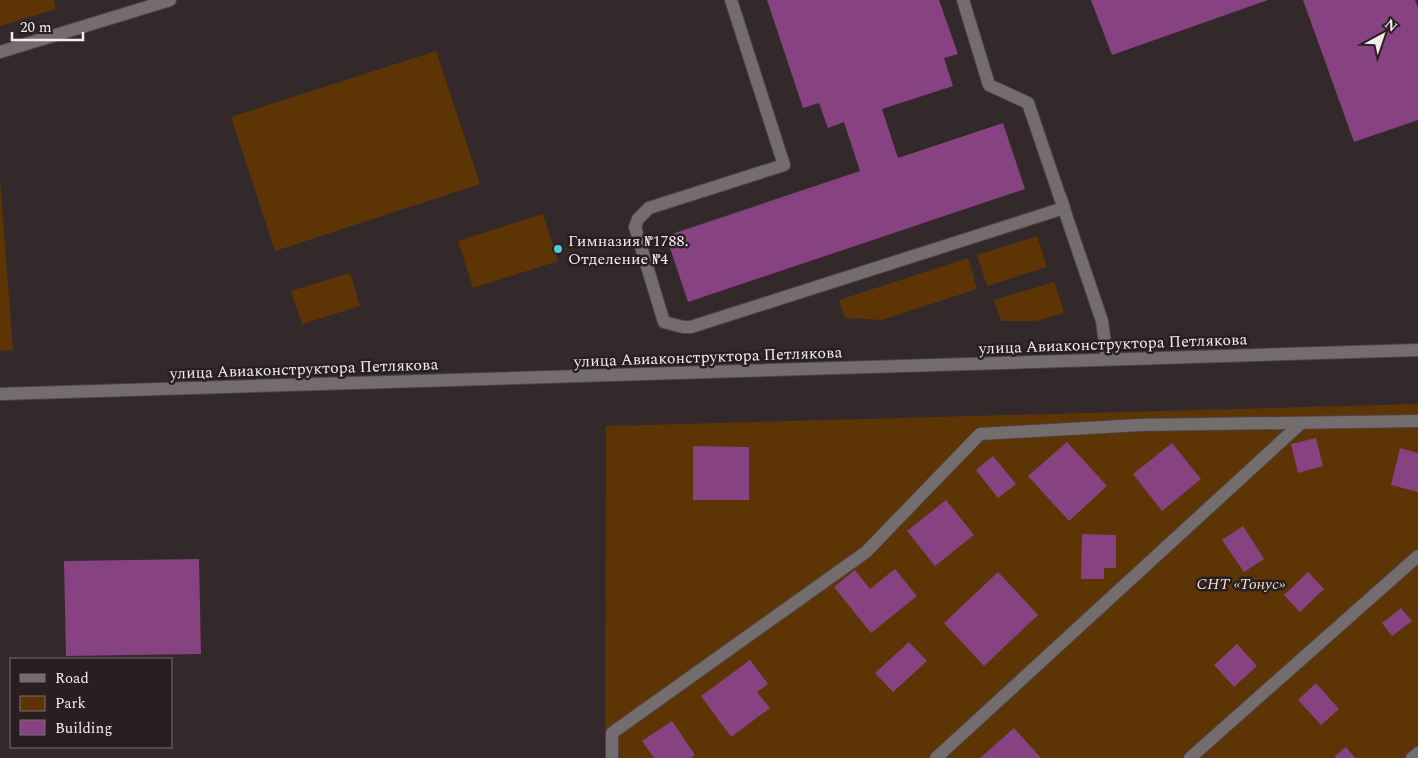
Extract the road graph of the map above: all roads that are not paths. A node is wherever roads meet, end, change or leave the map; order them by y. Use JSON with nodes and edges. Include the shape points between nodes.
{"nodes":[{"id":1,"x":170,"y":0,"type":"edge"},
{"id":2,"x":731,"y":0,"type":"edge"},
{"id":3,"x":963,"y":0,"type":"edge"},
{"id":4,"x":0,"y":52,"type":"edge"},
{"id":5,"x":1060,"y":196,"type":"junction"},
{"id":6,"x":1418,"y":350,"type":"edge"},
{"id":7,"x":1107,"y":360,"type":"junction"},
{"id":8,"x":0,"y":394,"type":"edge"},
{"id":9,"x":1418,"y":421,"type":"edge"},
{"id":10,"x":1298,"y":425,"type":"junction"},
{"id":11,"x":1418,"y":556,"type":"edge"},
{"id":12,"x":1418,"y":753,"type":"edge"},
{"id":13,"x":612,"y":758,"type":"edge"},
{"id":14,"x":936,"y":758,"type":"edge"},
{"id":15,"x":1190,"y":758,"type":"edge"},
{"id":16,"x":1412,"y":758,"type":"edge"}],
"edges":[{"from":1,"to":4,"type":"street"},
{"from":2,"to":5,"type":"street","via":[[784,165],[649,208],[638,219],[635,227],[664,322],[692,327],[1064,208]]},
{"from":3,"to":5,"type":"street","via":[[989,85],[1028,103]]},
{"from":5,"to":7,"type":"street","via":[[1102,321]]},
{"from":6,"to":7,"type":"street","name":"улица Авиаконструктора Петлякова"},
{"from":7,"to":8,"type":"street","name":"улица Авиаконструктора Петлякова"},
{"from":9,"to":10,"type":"street"},
{"from":10,"to":13,"type":"street","via":[[1140,426],[980,434],[866,552],[612,733]]},
{"from":10,"to":14,"type":"street"},
{"from":11,"to":15,"type":"street"},
{"from":12,"to":16,"type":"street"}]}
